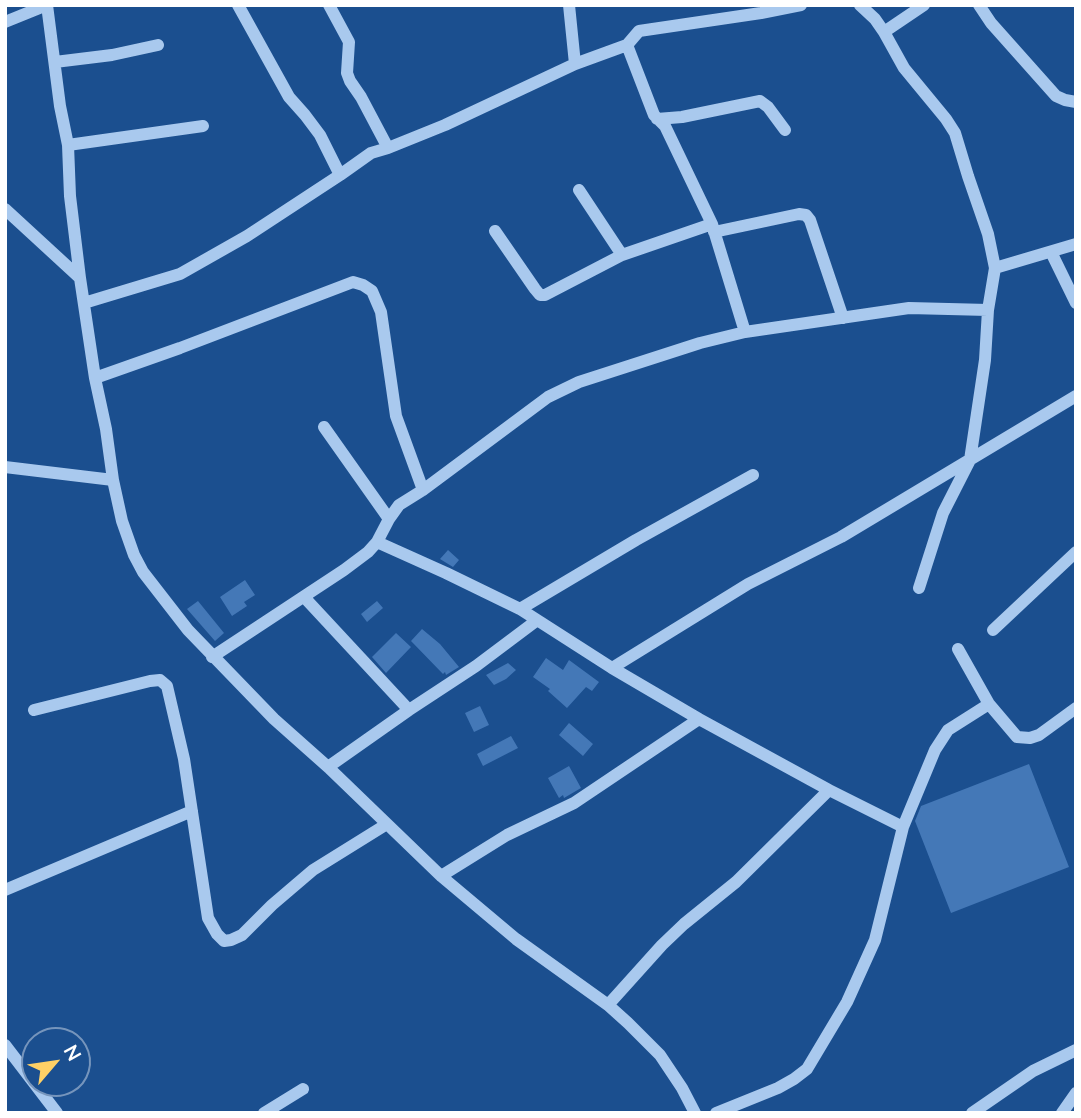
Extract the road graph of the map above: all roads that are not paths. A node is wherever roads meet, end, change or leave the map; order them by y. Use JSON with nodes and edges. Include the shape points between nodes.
{"nodes":[{"id":1,"x":47,"y":5,"type":"edge"},
{"id":2,"x":238,"y":5,"type":"edge"},
{"id":3,"x":329,"y":5,"type":"edge"},
{"id":4,"x":569,"y":5,"type":"edge"},
{"id":5,"x":801,"y":5,"type":"edge"},
{"id":6,"x":860,"y":5,"type":"edge"},
{"id":7,"x":924,"y":5,"type":"edge"},
{"id":8,"x":979,"y":5,"type":"edge"},
{"id":9,"x":5,"y":22,"type":"edge"},
{"id":10,"x":884,"y":32,"type":"junction"},
{"id":11,"x":158,"y":45,"type":"dead end"},
{"id":12,"x":626,"y":45,"type":"junction"},
{"id":13,"x":55,"y":62,"type":"junction"},
{"id":14,"x":575,"y":64,"type":"junction"},
{"id":15,"x":1076,"y":102,"type":"edge"},
{"id":16,"x":657,"y":119,"type":"junction"},
{"id":17,"x":203,"y":126,"type":"dead end"},
{"id":18,"x":785,"y":130,"type":"dead end"},
{"id":19,"x":68,"y":145,"type":"junction"},
{"id":20,"x":388,"y":148,"type":"junction"},
{"id":21,"x":340,"y":175,"type":"junction"},
{"id":22,"x":579,"y":190,"type":"dead end"},
{"id":23,"x":5,"y":209,"type":"edge"},
{"id":24,"x":713,"y":228,"type":"junction"},
{"id":25,"x":495,"y":231,"type":"dead end"},
{"id":26,"x":1076,"y":244,"type":"edge"},
{"id":27,"x":1051,"y":252,"type":"junction"},
{"id":28,"x":622,"y":255,"type":"junction"},
{"id":29,"x":995,"y":268,"type":"junction"},
{"id":30,"x":80,"y":278,"type":"junction"},
{"id":31,"x":84,"y":303,"type":"junction"},
{"id":32,"x":1076,"y":303,"type":"edge"},
{"id":33,"x":988,"y":310,"type":"junction"},
{"id":34,"x":843,"y":318,"type":"junction"},
{"id":35,"x":745,"y":332,"type":"junction"},
{"id":36,"x":95,"y":378,"type":"junction"},
{"id":37,"x":1076,"y":396,"type":"edge"},
{"id":38,"x":324,"y":427,"type":"dead end"},
{"id":39,"x":970,"y":460,"type":"junction"},
{"id":40,"x":5,"y":467,"type":"edge"},
{"id":41,"x":753,"y":475,"type":"dead end"},
{"id":42,"x":113,"y":480,"type":"junction"},
{"id":43,"x":423,"y":490,"type":"junction"},
{"id":44,"x":389,"y":519,"type":"junction"},
{"id":45,"x":377,"y":542,"type":"junction"},
{"id":46,"x":1076,"y":552,"type":"edge"},
{"id":47,"x":919,"y":588,"type":"dead end"},
{"id":48,"x":304,"y":597,"type":"junction"},
{"id":49,"x":520,"y":609,"type":"junction"},
{"id":50,"x":536,"y":621,"type":"junction"},
{"id":51,"x":993,"y":630,"type":"dead end"},
{"id":52,"x":958,"y":649,"type":"dead end"},
{"id":53,"x":212,"y":657,"type":"junction"},
{"id":54,"x":612,"y":668,"type":"junction"},
{"id":55,"x":989,"y":704,"type":"junction"},
{"id":56,"x":1076,"y":708,"type":"edge"},
{"id":57,"x":34,"y":710,"type":"dead end"},
{"id":58,"x":409,"y":710,"type":"junction"},
{"id":59,"x":699,"y":719,"type":"junction"},
{"id":60,"x":328,"y":767,"type":"junction"},
{"id":61,"x":829,"y":790,"type":"junction"},
{"id":62,"x":192,"y":811,"type":"junction"},
{"id":63,"x":387,"y":824,"type":"junction"},
{"id":64,"x":903,"y":827,"type":"junction"},
{"id":65,"x":441,"y":877,"type":"junction"},
{"id":66,"x":5,"y":890,"type":"edge"},
{"id":67,"x":608,"y":1005,"type":"junction"},
{"id":68,"x":5,"y":1045,"type":"edge"},
{"id":69,"x":1076,"y":1050,"type":"edge"},
{"id":70,"x":303,"y":1090,"type":"dead end"},
{"id":71,"x":1076,"y":1093,"type":"edge"},
{"id":72,"x":57,"y":1113,"type":"edge"},
{"id":73,"x":264,"y":1113,"type":"edge"},
{"id":74,"x":695,"y":1113,"type":"edge"},
{"id":75,"x":716,"y":1113,"type":"edge"},
{"id":76,"x":972,"y":1113,"type":"edge"},
{"id":77,"x":1062,"y":1113,"type":"edge"}],
"edges":[{"from":1,"to":9,"type":"street"},
{"from":1,"to":13,"type":"street"},
{"from":2,"to":21,"type":"street","via":[[289,97],[320,135]]},
{"from":3,"to":20,"type":"street","via":[[349,42],[350,81]]},
{"from":4,"to":14,"type":"street"},
{"from":5,"to":12,"type":"street","via":[[639,31]]},
{"from":6,"to":10,"type":"street"},
{"from":7,"to":10,"type":"street"},
{"from":8,"to":15,"type":"street","via":[[1056,96]]},
{"from":10,"to":29,"type":"street","via":[[904,68],[956,133]]},
{"from":11,"to":13,"type":"street"},
{"from":12,"to":14,"type":"street"},
{"from":12,"to":16,"type":"street"},
{"from":13,"to":19,"type":"street"},
{"from":14,"to":20,"type":"street"},
{"from":16,"to":18,"type":"street","via":[[761,101]]},
{"from":16,"to":24,"type":"street","via":[[665,126]]},
{"from":17,"to":19,"type":"street"},
{"from":19,"to":30,"type":"street"},
{"from":20,"to":21,"type":"street","via":[[371,153]]},
{"from":21,"to":31,"type":"street","via":[[180,274]]},
{"from":22,"to":28,"type":"street"},
{"from":23,"to":30,"type":"street"},
{"from":24,"to":28,"type":"street"},
{"from":24,"to":34,"type":"street","via":[[806,215]]},
{"from":24,"to":35,"type":"street"},
{"from":25,"to":28,"type":"street","via":[[540,295]]},
{"from":26,"to":27,"type":"street"},
{"from":27,"to":29,"type":"street"},
{"from":27,"to":32,"type":"street"},
{"from":29,"to":33,"type":"street"},
{"from":30,"to":31,"type":"street"},
{"from":31,"to":36,"type":"street"},
{"from":33,"to":34,"type":"street","via":[[909,308]]},
{"from":33,"to":39,"type":"street"},
{"from":34,"to":35,"type":"street"},
{"from":35,"to":43,"type":"street","via":[[564,388]]},
{"from":36,"to":42,"type":"street"},
{"from":36,"to":43,"type":"street","via":[[353,282],[363,285],[372,291],[381,312],[396,416]]},
{"from":37,"to":39,"type":"street"},
{"from":38,"to":44,"type":"street"},
{"from":39,"to":47,"type":"street","via":[[943,513]]},
{"from":39,"to":54,"type":"street","via":[[841,537],[748,584]]},
{"from":40,"to":42,"type":"street"},
{"from":41,"to":49,"type":"street"},
{"from":42,"to":53,"type":"street","via":[[127,538],[143,572]]},
{"from":43,"to":44,"type":"street","via":[[399,505]]},
{"from":44,"to":45,"type":"street"},
{"from":45,"to":48,"type":"street"},
{"from":45,"to":49,"type":"street"},
{"from":46,"to":51,"type":"street"},
{"from":48,"to":53,"type":"street"},
{"from":48,"to":58,"type":"street"},
{"from":49,"to":50,"type":"street"},
{"from":50,"to":54,"type":"street"},
{"from":50,"to":58,"type":"street"},
{"from":52,"to":55,"type":"street"},
{"from":53,"to":60,"type":"street"},
{"from":54,"to":59,"type":"street"},
{"from":55,"to":56,"type":"street","via":[[1017,737],[1030,738]]},
{"from":55,"to":64,"type":"street","via":[[948,730]]},
{"from":57,"to":62,"type":"street","via":[[160,680],[167,686]]},
{"from":58,"to":60,"type":"street"},
{"from":59,"to":61,"type":"street"},
{"from":59,"to":65,"type":"street","via":[[574,803],[507,835]]},
{"from":60,"to":63,"type":"street"},
{"from":61,"to":64,"type":"street"},
{"from":61,"to":67,"type":"street","via":[[736,882],[684,924]]},
{"from":62,"to":63,"type":"street","via":[[208,918],[224,941],[242,934],[313,870]]},
{"from":62,"to":66,"type":"street"},
{"from":63,"to":65,"type":"street"},
{"from":64,"to":75,"type":"street","via":[[875,940],[847,1002],[807,1069],[778,1088]]},
{"from":65,"to":67,"type":"street","via":[[516,939]]},
{"from":67,"to":74,"type":"street","via":[[660,1055]]},
{"from":68,"to":72,"type":"street"},
{"from":69,"to":76,"type":"street","via":[[1033,1071]]},
{"from":70,"to":73,"type":"street"},
{"from":71,"to":77,"type":"street"}]}
